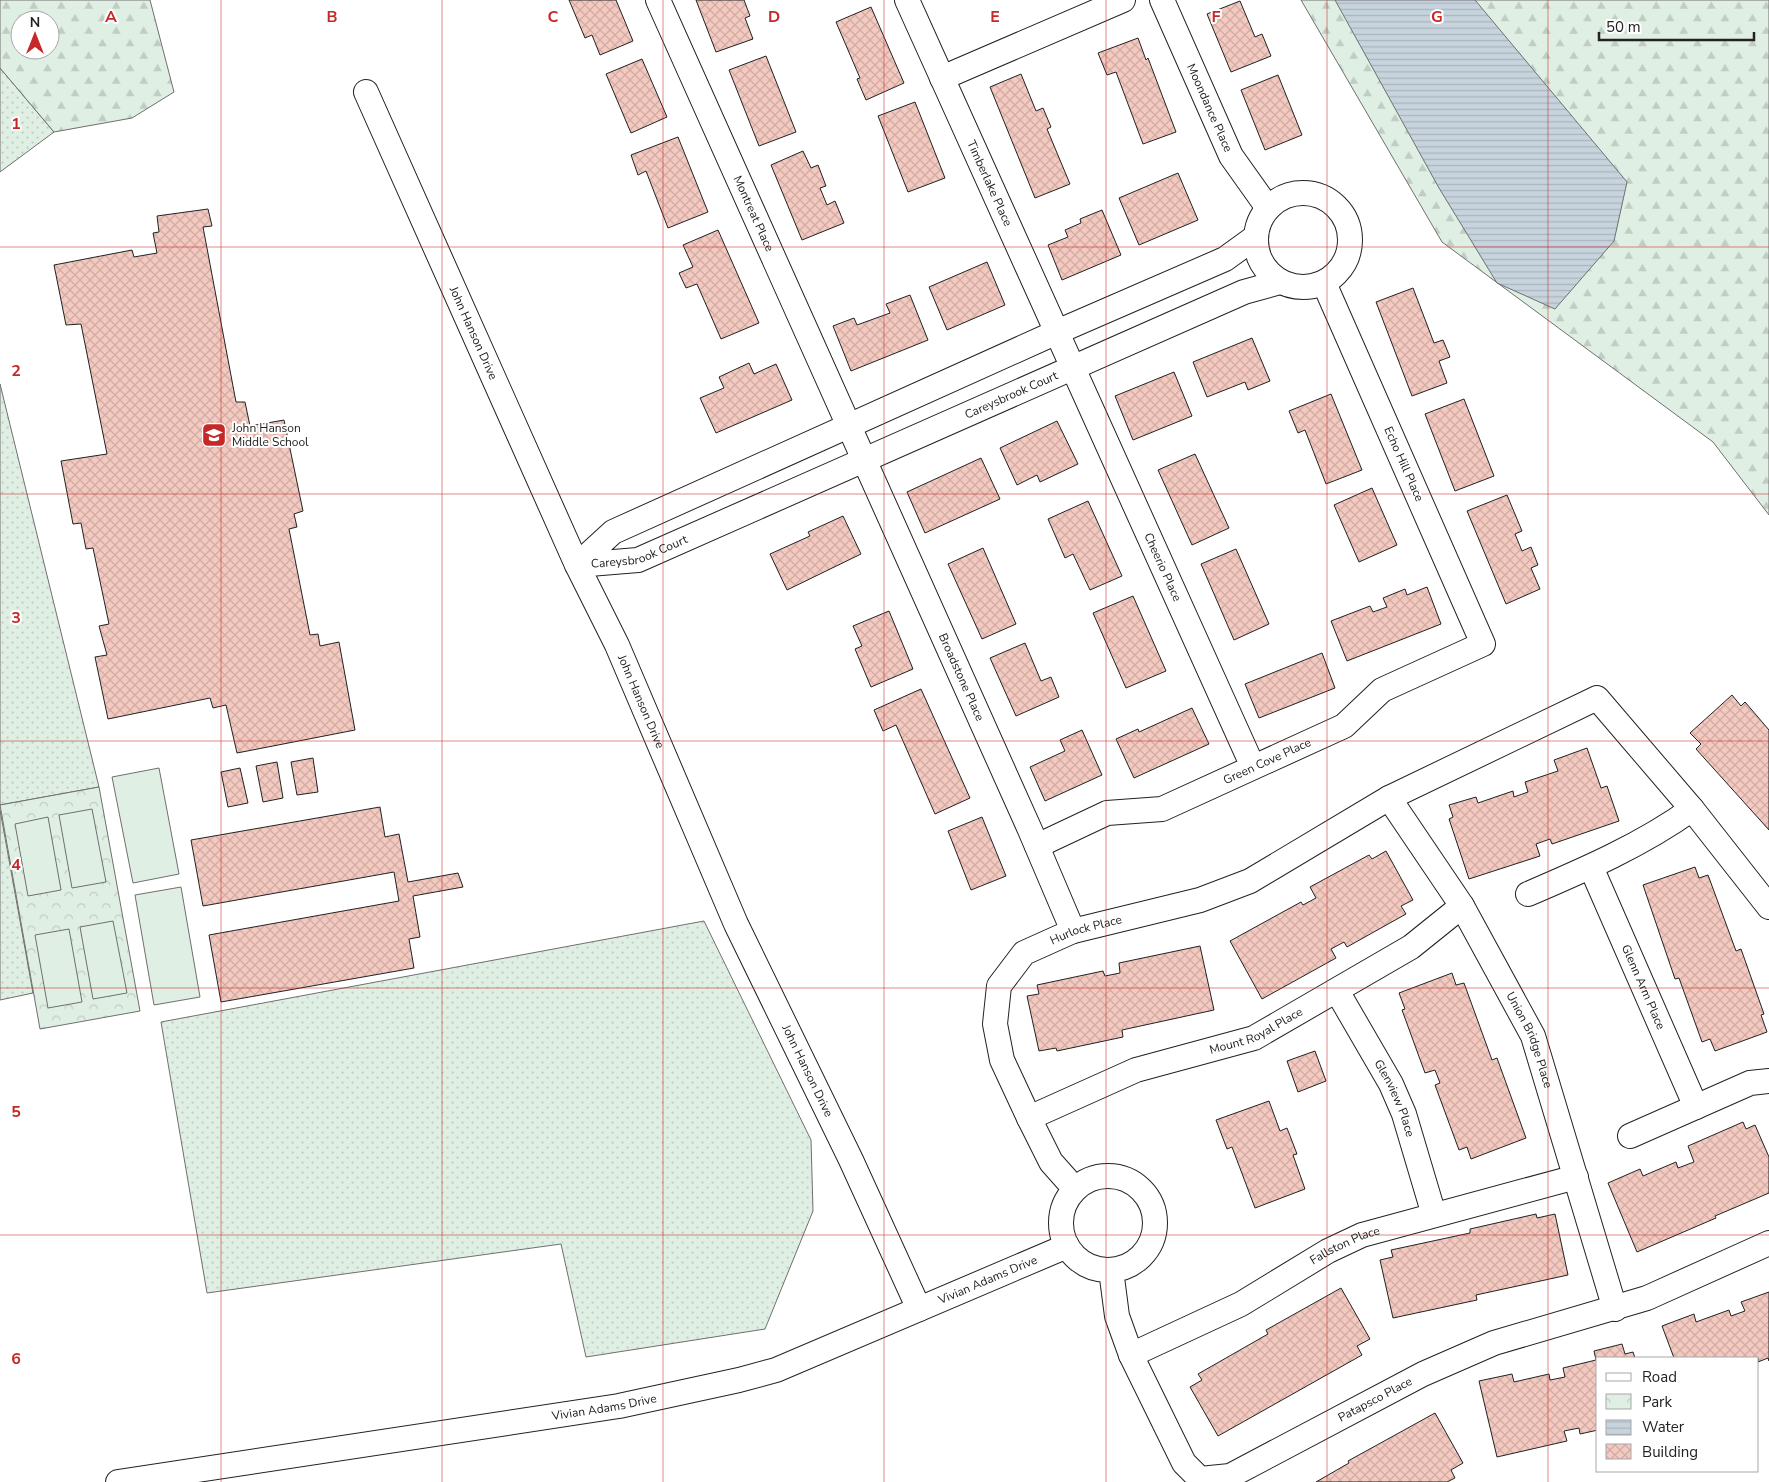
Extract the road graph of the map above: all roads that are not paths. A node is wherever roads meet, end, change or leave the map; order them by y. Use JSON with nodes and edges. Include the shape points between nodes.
{"nodes":[{"id":1,"x":658,"y":0,"type":"edge"},
{"id":2,"x":907,"y":0,"type":"edge"},
{"id":3,"x":1123,"y":0,"type":"edge"},
{"id":4,"x":1162,"y":0,"type":"edge"},
{"id":5,"x":942,"y":78,"type":"junction"},
{"id":6,"x":366,"y":92,"type":"dead end"},
{"id":7,"x":1268,"y":208,"type":"junction"},
{"id":8,"x":1254,"y":238,"type":"junction"},
{"id":9,"x":1280,"y":282,"type":"junction"},
{"id":10,"x":1324,"y":283,"type":"junction"},
{"id":11,"x":1057,"y":332,"type":"junction"},
{"id":12,"x":1072,"y":367,"type":"junction"},
{"id":13,"x":849,"y":426,"type":"junction"},
{"id":14,"x":864,"y":459,"type":"junction"},
{"id":15,"x":577,"y":565,"type":"junction"},
{"id":16,"x":1483,"y":644,"type":"joint"},
{"id":17,"x":1253,"y":767,"type":"junction"},
{"id":18,"x":1389,"y":798,"type":"junction"},
{"id":19,"x":1692,"y":809,"type":"junction"},
{"id":20,"x":1037,"y":846,"type":"junction"},
{"id":21,"x":1591,"y":867,"type":"junction"},
{"id":22,"x":1528,"y":894,"type":"dead end"},
{"id":23,"x":1462,"y":906,"type":"junction"},
{"id":24,"x":1769,"y":907,"type":"edge"},
{"id":25,"x":1073,"y":931,"type":"junction"},
{"id":26,"x":1336,"y":991,"type":"junction"},
{"id":27,"x":1769,"y":1081,"type":"edge"},
{"id":28,"x":1696,"y":1107,"type":"junction"},
{"id":29,"x":1029,"y":1118,"type":"junction"},
{"id":30,"x":1630,"y":1136,"type":"dead end"},
{"id":31,"x":1576,"y":1177,"type":"junction"},
{"id":32,"x":1076,"y":1189,"type":"junction"},
{"id":33,"x":1434,"y":1215,"type":"junction"},
{"id":34,"x":1769,"y":1242,"type":"edge"},
{"id":35,"x":1067,"y":1246,"type":"junction"},
{"id":36,"x":1111,"y":1270,"type":"junction"},
{"id":37,"x":919,"y":1309,"type":"junction"},
{"id":38,"x":1615,"y":1309,"type":"junction"},
{"id":39,"x":1131,"y":1355,"type":"junction"},
{"id":40,"x":118,"y":1482,"type":"edge"}],
"edges":[{"from":1,"to":13,"type":"street","name":"Montreat Place"},
{"from":2,"to":5,"type":"street","name":"Timberlake Place"},
{"from":3,"to":5,"type":"street"},
{"from":4,"to":7,"type":"street","name":"Moondance Place","via":[[1231,156]]},
{"from":5,"to":11,"type":"street","name":"Timberlake Place"},
{"from":6,"to":15,"type":"street","name":"John Hanson Drive"},
{"from":7,"to":8,"type":"street"},
{"from":7,"to":10,"type":"street","via":[[1280,198],[1296,193],[1320,196],[1334,204],[1344,216],[1350,231],[1350,250],[1344,265]]},
{"from":8,"to":9,"type":"street","via":[[1260,261]]},
{"from":8,"to":11,"type":"street","name":"Careysbrook Court","via":[[1225,259]]},
{"from":9,"to":10,"type":"street","via":[[1296,288]]},
{"from":9,"to":12,"type":"street","name":"Careysbrook Court","via":[[1244,292]]},
{"from":10,"to":16,"type":"street","name":"Echo Hill Place"},
{"from":11,"to":12,"type":"street","name":"Timberlake Place"},
{"from":11,"to":13,"type":"street","name":"Careysbrook Court"},
{"from":12,"to":14,"type":"street","name":"Careysbrook Court"},
{"from":12,"to":17,"type":"street","name":"Cheerio Place"},
{"from":13,"to":14,"type":"street","name":"Broadstone Place"},
{"from":13,"to":15,"type":"street","name":"Careysbrook Court","via":[[613,532]]},
{"from":14,"to":15,"type":"street","name":"Careysbrook Court","via":[[638,560]]},
{"from":14,"to":20,"type":"street","name":"Broadstone Place"},
{"from":15,"to":37,"type":"street","name":"John Hanson Drive","via":[[617,645],[736,924],[851,1160]]},
{"from":16,"to":17,"type":"street","name":"Green Cove Place","via":[[1382,690],[1344,726]]},
{"from":17,"to":20,"type":"street","name":"Green Cove Place","via":[[1162,809],[1107,813]]},
{"from":18,"to":19,"type":"street","name":"Hurlock Place","via":[[1597,698]]},
{"from":18,"to":23,"type":"street","name":"Union Bridge Place"},
{"from":18,"to":25,"type":"street","name":"Hurlock Place","via":[[1250,881],[1200,900]]},
{"from":19,"to":21,"type":"street","via":[[1669,826]]},
{"from":19,"to":24,"type":"street"},
{"from":20,"to":25,"type":"street","name":"Broadstone Place"},
{"from":21,"to":22,"type":"street"},
{"from":21,"to":28,"type":"street","name":"Glenn Arm Place"},
{"from":23,"to":26,"type":"street","name":"Mount Royal Place","via":[[1411,947]]},
{"from":23,"to":31,"type":"street","name":"Union Bridge Place","via":[[1533,1036]]},
{"from":25,"to":29,"type":"street","name":"Hurlock Place","via":[[1024,953],[999,986],[995,1024],[1002,1060]]},
{"from":26,"to":29,"type":"street","name":"Mount Royal Place","via":[[1254,1038],[1136,1070]]},
{"from":26,"to":33,"type":"street","name":"Glenview Place","via":[[1391,1084],[1404,1114]]},
{"from":27,"to":28,"type":"street","via":[[1750,1083]]},
{"from":28,"to":30,"type":"street"},
{"from":29,"to":32,"type":"street","name":"Hurlock Place","via":[[1051,1162]]},
{"from":31,"to":33,"type":"street","name":"Fallston Place"},
{"from":31,"to":38,"type":"street","name":"Union Bridge Place"},
{"from":32,"to":35,"type":"street","via":[[1066,1202],[1062,1216],[1062,1232]]},
{"from":32,"to":36,"type":"street","via":[[1095,1178],[1117,1177],[1143,1191],[1151,1203],[1155,1232],[1150,1245],[1133,1263]]},
{"from":33,"to":39,"type":"street","name":"Fallston Place","via":[[1362,1235],[1328,1251],[1242,1304]]},
{"from":34,"to":38,"type":"street","name":"Patapsco Place","via":[[1648,1298]]},
{"from":35,"to":36,"type":"street","via":[[1086,1264]]},
{"from":35,"to":37,"type":"street","name":"Vivian Adams Drive"},
{"from":36,"to":39,"type":"street","name":"Patapsco Place","via":[[1117,1316]]},
{"from":37,"to":40,"type":"street","name":"Vivian Adams Drive","via":[[776,1370],[619,1406]]},
{"from":38,"to":39,"type":"street","name":"Patapsco Place","via":[[1494,1343],[1423,1374],[1230,1476],[1200,1479],[1184,1463]]}]}
